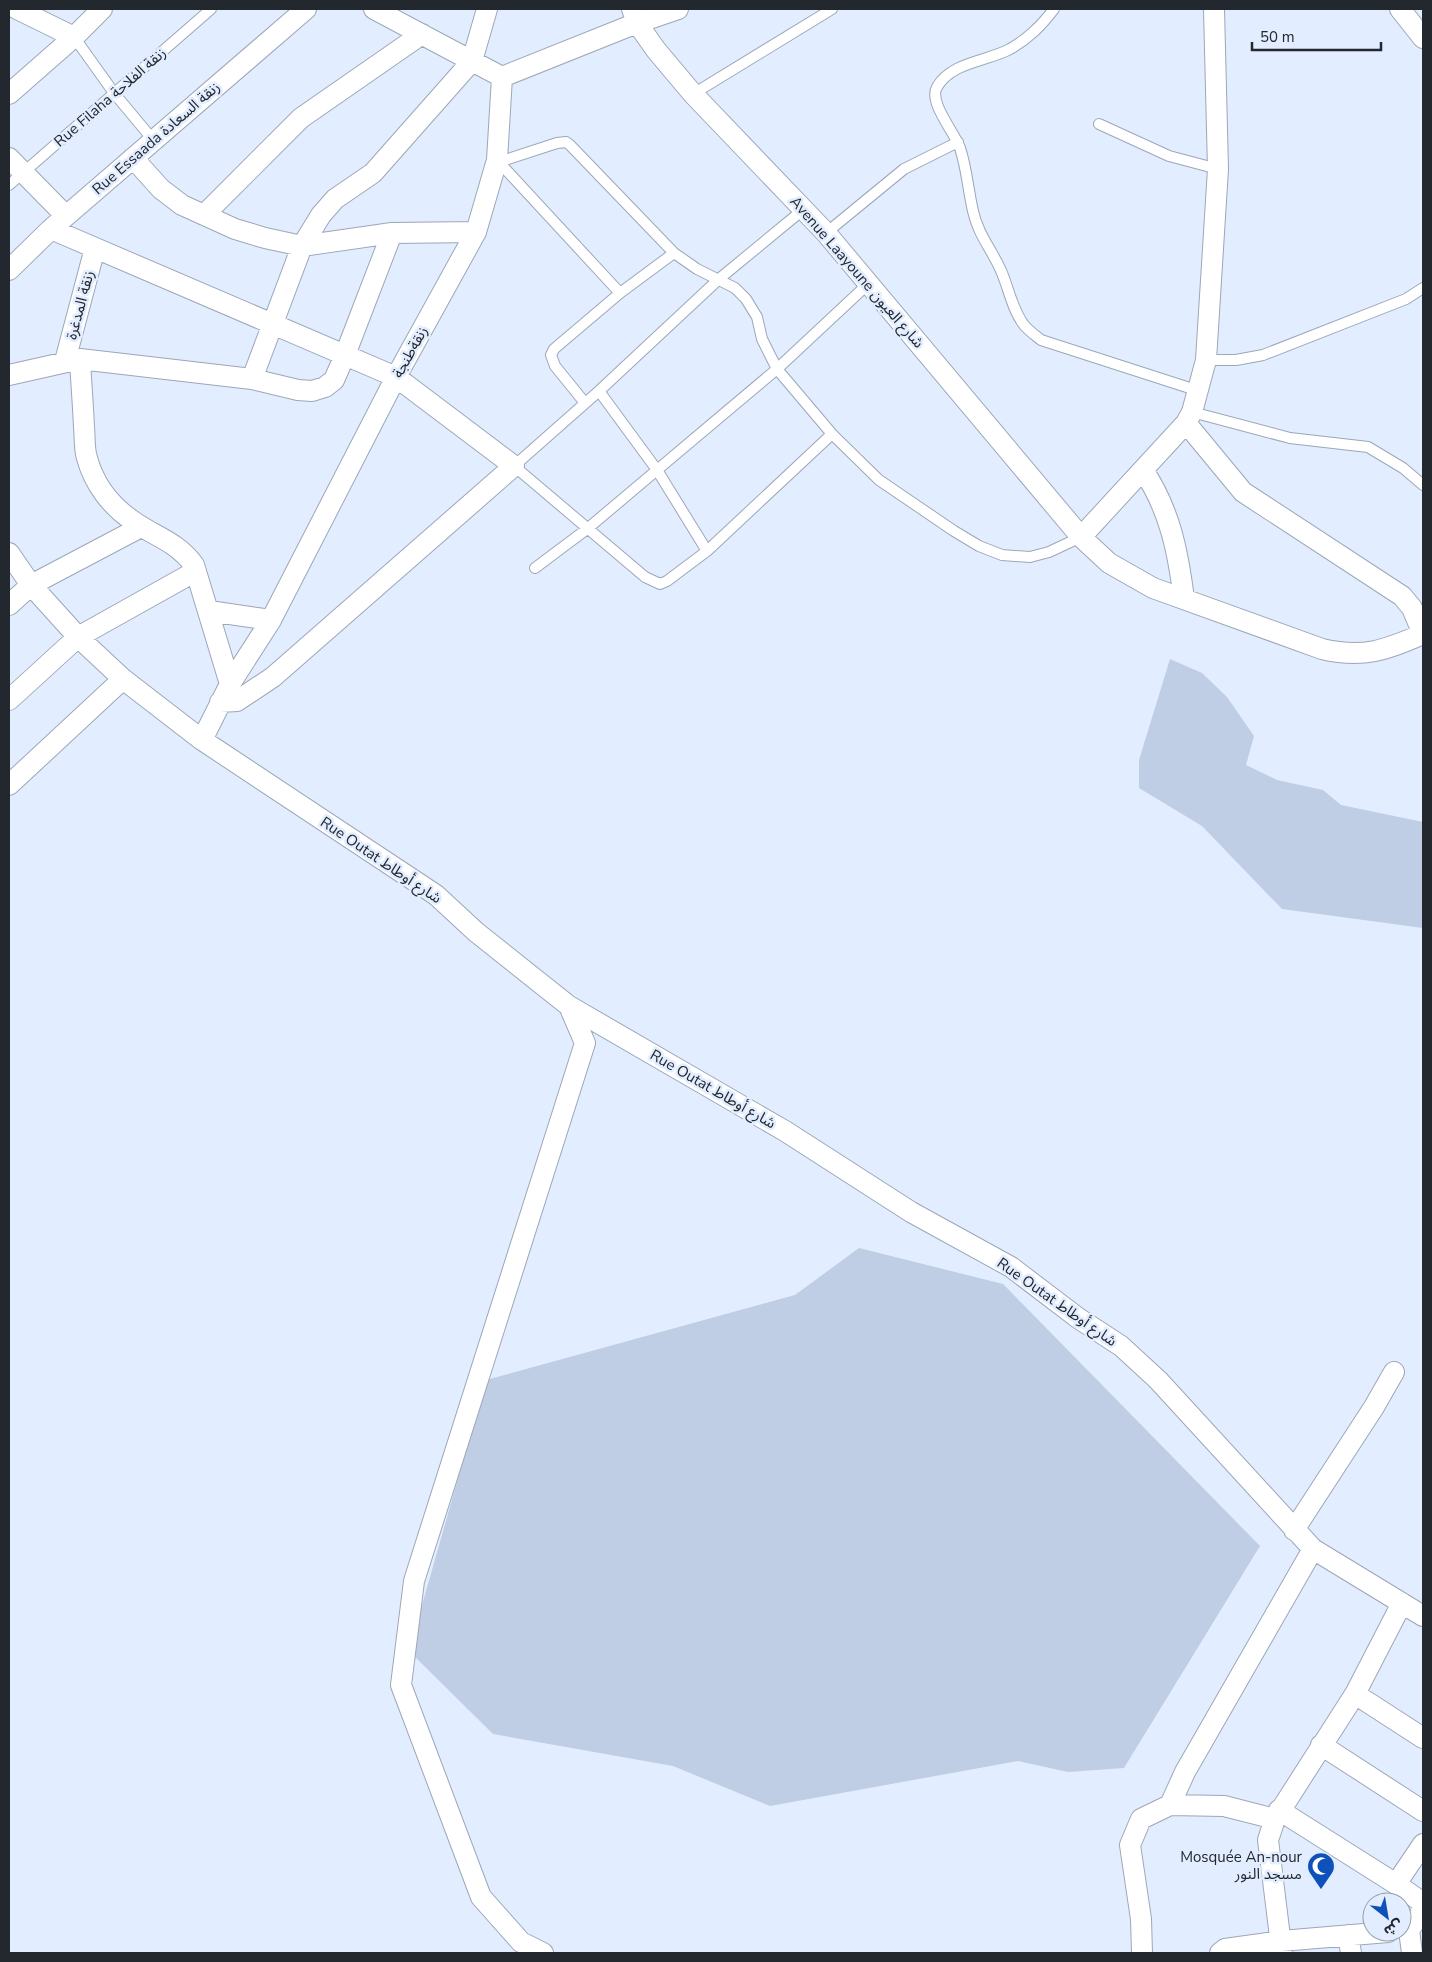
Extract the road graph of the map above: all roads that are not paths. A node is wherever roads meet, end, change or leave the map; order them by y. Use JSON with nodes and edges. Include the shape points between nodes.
{"nodes":[{"id":1,"x":18,"y":9,"type":"edge"},
{"id":2,"x":102,"y":9,"type":"edge"},
{"id":3,"x":211,"y":9,"type":"edge"},
{"id":4,"x":306,"y":9,"type":"edge"},
{"id":5,"x":374,"y":9,"type":"edge"},
{"id":6,"x":487,"y":9,"type":"edge"},
{"id":7,"x":678,"y":9,"type":"edge"},
{"id":8,"x":832,"y":9,"type":"edge"},
{"id":9,"x":1054,"y":9,"type":"edge"},
{"id":10,"x":1214,"y":9,"type":"edge"},
{"id":11,"x":1400,"y":9,"type":"edge"},
{"id":12,"x":634,"y":16,"type":"edge"},
{"id":13,"x":422,"y":34,"type":"junction"},
{"id":14,"x":74,"y":37,"type":"junction"},
{"id":15,"x":1423,"y":38,"type":"edge"},
{"id":16,"x":472,"y":61,"type":"junction"},
{"id":17,"x":502,"y":77,"type":"junction"},
{"id":18,"x":114,"y":93,"type":"junction"},
{"id":19,"x":9,"y":94,"type":"edge"},
{"id":20,"x":693,"y":94,"type":"junction"},
{"id":21,"x":1100,"y":124,"type":"dead end"},
{"id":22,"x":154,"y":141,"type":"junction"},
{"id":23,"x":958,"y":142,"type":"junction"},
{"id":24,"x":9,"y":158,"type":"edge"},
{"id":25,"x":133,"y":158,"type":"junction"},
{"id":26,"x":498,"y":161,"type":"junction"},
{"id":27,"x":1218,"y":169,"type":"junction"},
{"id":28,"x":16,"y":178,"type":"edge"},
{"id":29,"x":804,"y":209,"type":"junction"},
{"id":30,"x":204,"y":215,"type":"junction"},
{"id":31,"x":59,"y":223,"type":"junction"},
{"id":32,"x":476,"y":232,"type":"junction"},
{"id":33,"x":392,"y":233,"type":"junction"},
{"id":34,"x":826,"y":233,"type":"junction"},
{"id":35,"x":302,"y":246,"type":"junction"},
{"id":36,"x":95,"y":248,"type":"junction"},
{"id":37,"x":674,"y":253,"type":"junction"},
{"id":38,"x":9,"y":270,"type":"edge"},
{"id":39,"x":719,"y":279,"type":"junction"},
{"id":40,"x":868,"y":284,"type":"junction"},
{"id":41,"x":1423,"y":288,"type":"edge"},
{"id":42,"x":620,"y":293,"type":"junction"},
{"id":43,"x":272,"y":324,"type":"junction"},
{"id":44,"x":345,"y":355,"type":"junction"},
{"id":45,"x":73,"y":360,"type":"junction"},
{"id":46,"x":1206,"y":360,"type":"junction"},
{"id":47,"x":777,"y":369,"type":"junction"},
{"id":48,"x":9,"y":375,"type":"edge"},
{"id":49,"x":396,"y":377,"type":"junction"},
{"id":50,"x":252,"y":379,"type":"junction"},
{"id":51,"x":599,"y":391,"type":"junction"},
{"id":52,"x":1199,"y":391,"type":"junction"},
{"id":53,"x":585,"y":403,"type":"junction"},
{"id":54,"x":1189,"y":417,"type":"junction"},
{"id":55,"x":832,"y":434,"type":"junction"},
{"id":56,"x":514,"y":466,"type":"junction"},
{"id":57,"x":657,"y":470,"type":"junction"},
{"id":58,"x":1143,"y":470,"type":"junction"},
{"id":59,"x":1423,"y":485,"type":"edge"},
{"id":60,"x":141,"y":527,"type":"junction"},
{"id":61,"x":587,"y":529,"type":"junction"},
{"id":62,"x":1082,"y":538,"type":"junction"},
{"id":63,"x":707,"y":551,"type":"junction"},
{"id":64,"x":9,"y":553,"type":"edge"},
{"id":65,"x":535,"y":568,"type":"dead end"},
{"id":66,"x":196,"y":571,"type":"junction"},
{"id":67,"x":32,"y":585,"type":"junction"},
{"id":68,"x":1184,"y":599,"type":"junction"},
{"id":69,"x":9,"y":605,"type":"edge"},
{"id":70,"x":209,"y":612,"type":"junction"},
{"id":71,"x":271,"y":620,"type":"junction"},
{"id":72,"x":1423,"y":634,"type":"edge"},
{"id":73,"x":78,"y":637,"type":"junction"},
{"id":74,"x":123,"y":679,"type":"junction"},
{"id":75,"x":230,"y":684,"type":"junction"},
{"id":76,"x":9,"y":700,"type":"edge"},
{"id":77,"x":220,"y":702,"type":"junction"},
{"id":78,"x":202,"y":740,"type":"junction"},
{"id":79,"x":9,"y":784,"type":"edge"},
{"id":80,"x":569,"y":1006,"type":"junction"},
{"id":81,"x":1394,"y":1372,"type":"dead end"},
{"id":82,"x":1294,"y":1530,"type":"junction"},
{"id":83,"x":1313,"y":1549,"type":"junction"},
{"id":84,"x":1402,"y":1603,"type":"junction"},
{"id":85,"x":1423,"y":1616,"type":"edge"},
{"id":86,"x":1355,"y":1694,"type":"junction"},
{"id":87,"x":1423,"y":1738,"type":"edge"},
{"id":88,"x":1321,"y":1746,"type":"junction"},
{"id":89,"x":1170,"y":1805,"type":"junction"},
{"id":90,"x":1423,"y":1811,"type":"edge"},
{"id":91,"x":1277,"y":1814,"type":"junction"},
{"id":92,"x":1423,"y":1844,"type":"edge"},
{"id":93,"x":1396,"y":1884,"type":"junction"},
{"id":94,"x":1423,"y":1903,"type":"edge"},
{"id":95,"x":1423,"y":1910,"type":"edge"},
{"id":96,"x":1412,"y":1922,"type":"edge"},
{"id":97,"x":1362,"y":1940,"type":"edge"},
{"id":98,"x":1350,"y":1944,"type":"edge"},
{"id":99,"x":1282,"y":1947,"type":"edge"},
{"id":100,"x":543,"y":1953,"type":"edge"},
{"id":101,"x":1142,"y":1953,"type":"edge"},
{"id":102,"x":1220,"y":1953,"type":"edge"}],
"edges":[{"from":1,"to":14,"type":"street"},
{"from":2,"to":14,"type":"street"},
{"from":3,"to":18,"type":"lane","name":"Rue Filaha زنقة الفلاحة"},
{"from":4,"to":22,"type":"street","name":"Rue Essaada زنقة السعادة"},
{"from":5,"to":13,"type":"street"},
{"from":6,"to":16,"type":"street"},
{"from":7,"to":12,"type":"street"},
{"from":8,"to":20,"type":"lane"},
{"from":9,"to":23,"type":"lane","via":[[1034,34],[1008,50],[960,67],[936,87],[934,96]]},
{"from":10,"to":27,"type":"street"},
{"from":11,"to":15,"type":"street"},
{"from":12,"to":17,"type":"street"},
{"from":12,"to":20,"type":"street","name":"Avenue Laayoune شارع العيون"},
{"from":13,"to":16,"type":"street"},
{"from":13,"to":30,"type":"street","via":[[301,118]]},
{"from":14,"to":18,"type":"lane"},
{"from":14,"to":19,"type":"street"},
{"from":16,"to":17,"type":"street"},
{"from":16,"to":35,"type":"street","via":[[373,173],[335,199],[320,215]]},
{"from":17,"to":26,"type":"street","name":"زنقةطنجة"},
{"from":18,"to":22,"type":"lane"},
{"from":18,"to":28,"type":"lane","name":"Rue Filaha زنقة الفلاحة"},
{"from":20,"to":29,"type":"street","name":"Avenue Laayoune شارع العيون"},
{"from":21,"to":27,"type":"lane","via":[[1169,156]]},
{"from":22,"to":25,"type":"street","name":"Rue Essaada زنقة السعادة"},
{"from":23,"to":34,"type":"lane","via":[[904,168]]},
{"from":23,"to":52,"type":"lane","via":[[965,161],[977,225],[1029,331],[1041,340]]},
{"from":24,"to":28,"type":"street"},
{"from":25,"to":30,"type":"street","via":[[161,189],[182,205]]},
{"from":25,"to":31,"type":"street","name":"Rue Essaada زنقة السعادة"},
{"from":26,"to":32,"type":"street","name":"زنقةطنجة"},
{"from":26,"to":37,"type":"lane","via":[[566,142]]},
{"from":26,"to":42,"type":"lane"},
{"from":27,"to":46,"type":"street"},
{"from":28,"to":31,"type":"street"},
{"from":29,"to":34,"type":"street","name":"Avenue Laayoune شارع العيون"},
{"from":29,"to":39,"type":"lane"},
{"from":30,"to":35,"type":"street","via":[[265,238]]},
{"from":31,"to":36,"type":"street"},
{"from":31,"to":38,"type":"street","name":"Rue Essaada زنقة السعادة"},
{"from":32,"to":33,"type":"street"},
{"from":32,"to":49,"type":"street","name":"زنقةطنجة"},
{"from":33,"to":35,"type":"street"},
{"from":33,"to":44,"type":"street"},
{"from":34,"to":40,"type":"street","name":"Avenue Laayoune شارع العيون"},
{"from":35,"to":43,"type":"street"},
{"from":36,"to":43,"type":"street"},
{"from":36,"to":45,"type":"street","name":"زنقة المدغرة"},
{"from":37,"to":39,"type":"lane"},
{"from":37,"to":42,"type":"lane"},
{"from":39,"to":47,"type":"lane","via":[[746,299],[757,317],[766,348]]},
{"from":39,"to":51,"type":"lane"},
{"from":40,"to":47,"type":"lane"},
{"from":40,"to":62,"type":"street","name":"Avenue Laayoune شارع العيون"},
{"from":41,"to":46,"type":"lane","via":[[1406,299],[1263,355],[1236,360]]},
{"from":42,"to":53,"type":"lane","via":[[551,355],[555,366]]},
{"from":43,"to":44,"type":"street"},
{"from":43,"to":50,"type":"street"},
{"from":44,"to":49,"type":"street"},
{"from":44,"to":50,"type":"street","via":[[334,380],[312,391]]},
{"from":45,"to":48,"type":"street"},
{"from":45,"to":50,"type":"street"},
{"from":45,"to":60,"type":"street","name":"زنقة المدغرة","via":[[86,456],[105,495],[121,513]]},
{"from":46,"to":52,"type":"street"},
{"from":47,"to":55,"type":"lane"},
{"from":47,"to":57,"type":"lane"},
{"from":49,"to":56,"type":"street"},
{"from":49,"to":71,"type":"street","name":"زنقةطنجة"},
{"from":51,"to":53,"type":"lane"},
{"from":51,"to":57,"type":"lane"},
{"from":52,"to":54,"type":"street"},
{"from":53,"to":56,"type":"lane"},
{"from":54,"to":58,"type":"street"},
{"from":54,"to":59,"type":"lane","via":[[1290,438],[1368,447],[1403,468]]},
{"from":54,"to":72,"type":"street","via":[[1243,492],[1402,596],[1412,608]]},
{"from":55,"to":62,"type":"lane","via":[[879,480],[979,546],[1002,555],[1030,557]]},
{"from":55,"to":63,"type":"lane"},
{"from":56,"to":61,"type":"lane"},
{"from":56,"to":77,"type":"street","via":[[273,677],[237,701]]},
{"from":57,"to":61,"type":"lane"},
{"from":57,"to":63,"type":"lane"},
{"from":58,"to":62,"type":"street"},
{"from":58,"to":68,"type":"street","via":[[1156,489],[1171,527],[1178,551]]},
{"from":60,"to":66,"type":"street","name":"زنقة المدغرة","via":[[185,552]]},
{"from":60,"to":67,"type":"street"},
{"from":61,"to":63,"type":"lane","via":[[645,577],[660,584]]},
{"from":61,"to":65,"type":"lane"},
{"from":62,"to":68,"type":"street","name":"Avenue Laayoune شارع العيون","via":[[1109,563],[1153,588]]},
{"from":64,"to":67,"type":"street","name":"Rue Outat شارع أوطاط"},
{"from":66,"to":70,"type":"street","name":"زنقة المدغرة"},
{"from":66,"to":73,"type":"street"},
{"from":67,"to":69,"type":"street"},
{"from":67,"to":73,"type":"street","name":"Rue Outat شارع أوطاط"},
{"from":68,"to":72,"type":"street","name":"Avenue Laayoune شارع العيون","via":[[1347,655],[1373,652]]},
{"from":70,"to":71,"type":"street"},
{"from":70,"to":75,"type":"street","name":"زنقة المدغرة"},
{"from":71,"to":75,"type":"street","name":"زنقةطنجة"},
{"from":73,"to":74,"type":"street","name":"Rue Outat شارع أوطاط"},
{"from":73,"to":76,"type":"street"},
{"from":74,"to":78,"type":"street","name":"Rue Outat شارع أوطاط"},
{"from":74,"to":79,"type":"street"},
{"from":75,"to":77,"type":"street","name":"زنقةطنجة"},
{"from":77,"to":78,"type":"street","name":"زنقةطنجة"},
{"from":78,"to":80,"type":"street","name":"Rue Outat شارع أوطاط","via":[[436,895],[476,932]]},
{"from":80,"to":82,"type":"street","name":"Rue Outat شارع أوطاط","via":[[785,1131],[911,1212],[1011,1267],[1121,1346],[1158,1380]]},
{"from":80,"to":100,"type":"street","via":[[585,1043],[414,1581],[401,1685],[481,1897],[521,1942]]},
{"from":81,"to":82,"type":"street"},
{"from":82,"to":83,"type":"street","name":"Rue Outat شارع أوطاط"},
{"from":83,"to":84,"type":"street","name":"Rue Outat شارع أوطاط"},
{"from":83,"to":89,"type":"street","via":[[1185,1772]]},
{"from":84,"to":85,"type":"street","name":"Rue Outat شارع أوطاط"},
{"from":84,"to":86,"type":"street"},
{"from":86,"to":87,"type":"street"},
{"from":86,"to":88,"type":"street"},
{"from":88,"to":90,"type":"street"},
{"from":88,"to":91,"type":"street"},
{"from":89,"to":91,"type":"street","via":[[1224,1806]]},
{"from":89,"to":101,"type":"street","via":[[1141,1819],[1130,1845],[1141,1919]]},
{"from":91,"to":93,"type":"street"},
{"from":91,"to":99,"type":"street","via":[[1268,1840]]},
{"from":92,"to":93,"type":"street"},
{"from":93,"to":94,"type":"street"},
{"from":95,"to":96,"type":"street"},
{"from":97,"to":98,"type":"street"},
{"from":98,"to":99,"type":"street"},
{"from":99,"to":102,"type":"street","via":[[1225,1949]]}]}
